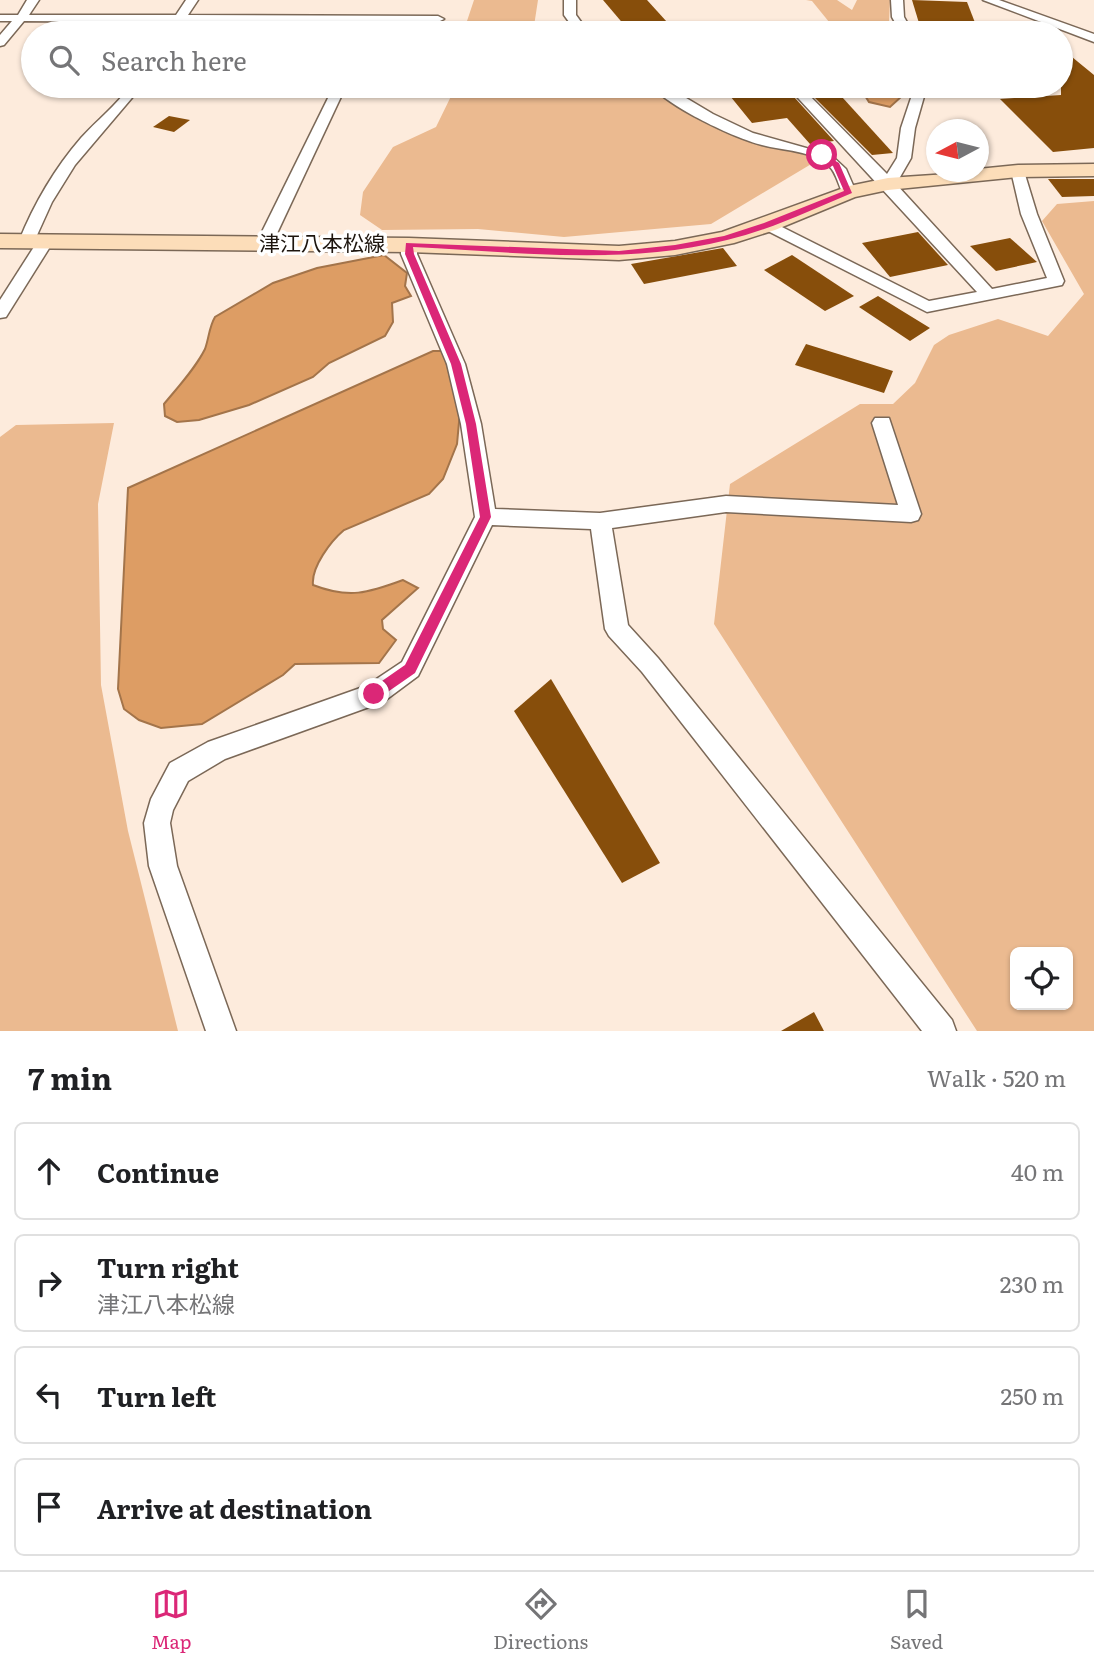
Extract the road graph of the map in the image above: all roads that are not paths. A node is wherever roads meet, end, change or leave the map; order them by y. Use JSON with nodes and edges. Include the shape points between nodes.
{"nodes":[{"id":1,"x":33,"y":0,"type":"edge"},
{"id":2,"x":192,"y":0,"type":"edge"},
{"id":3,"x":570,"y":0,"type":"edge"},
{"id":4,"x":897,"y":0,"type":"edge"},
{"id":5,"x":989,"y":0,"type":"edge"},
{"id":6,"x":366,"y":14,"type":"junction"},
{"id":7,"x":0,"y":18,"type":"edge"},
{"id":8,"x":22,"y":18,"type":"junction"},
{"id":9,"x":181,"y":18,"type":"junction"},
{"id":10,"x":438,"y":19,"type":"dead end"},
{"id":11,"x":179,"y":21,"type":"edge"},
{"id":12,"x":364,"y":21,"type":"edge"},
{"id":13,"x":574,"y":21,"type":"edge"},
{"id":14,"x":900,"y":21,"type":"edge"},
{"id":15,"x":1047,"y":21,"type":"edge"},
{"id":16,"x":1073,"y":30,"type":"edge"},
{"id":17,"x":1094,"y":38,"type":"edge"},
{"id":18,"x":0,"y":42,"type":"edge"},
{"id":19,"x":129,"y":98,"type":"edge"},
{"id":20,"x":334,"y":98,"type":"edge"},
{"id":21,"x":676,"y":98,"type":"edge"},
{"id":22,"x":805,"y":98,"type":"edge"},
{"id":23,"x":917,"y":98,"type":"edge"},
{"id":24,"x":1094,"y":170,"type":"edge"},
{"id":25,"x":1018,"y":171,"type":"junction"},
{"id":26,"x":888,"y":184,"type":"junction"},
{"id":27,"x":849,"y":192,"type":"junction"},
{"id":28,"x":766,"y":225,"type":"junction"},
{"id":29,"x":0,"y":241,"type":"edge"},
{"id":30,"x":36,"y":241,"type":"junction"},
{"id":31,"x":264,"y":244,"type":"junction"},
{"id":32,"x":409,"y":244,"type":"junction"},
{"id":33,"x":988,"y":294,"type":"junction"},
{"id":34,"x":0,"y":313,"type":"edge"},
{"id":35,"x":882,"y":424,"type":"dead end"},
{"id":36,"x":486,"y":517,"type":"junction"},
{"id":37,"x":600,"y":520,"type":"junction"},
{"id":38,"x":221,"y":1031,"type":"edge"},
{"id":39,"x":941,"y":1031,"type":"edge"}],
"edges":[{"from":1,"to":8,"type":"street"},
{"from":2,"to":9,"type":"street"},
{"from":3,"to":13,"type":"street"},
{"from":4,"to":14,"type":"street"},
{"from":5,"to":15,"type":"street"},
{"from":6,"to":9,"type":"street"},
{"from":6,"to":10,"type":"street"},
{"from":6,"to":12,"type":"street"},
{"from":7,"to":8,"type":"street"},
{"from":8,"to":9,"type":"street"},
{"from":8,"to":18,"type":"street"},
{"from":9,"to":11,"type":"street"},
{"from":16,"to":17,"type":"street"},
{"from":19,"to":30,"type":"street","via":[[85,143],[35,219]]},
{"from":20,"to":31,"type":"street"},
{"from":21,"to":27,"type":"street","via":[[735,131],[822,155],[836,165]]},
{"from":22,"to":26,"type":"street"},
{"from":23,"to":26,"type":"street","via":[[904,159]]},
{"from":24,"to":25,"type":"main road","name":"津江八本松線"},
{"from":25,"to":26,"type":"main road","name":"津江八本松線"},
{"from":25,"to":33,"type":"street","via":[[1029,214],[1056,281]]},
{"from":26,"to":27,"type":"main road","name":"津江八本松線"},
{"from":26,"to":33,"type":"street"},
{"from":27,"to":28,"type":"main road","name":"津江八本松線"},
{"from":28,"to":32,"type":"main road","name":"津江八本松線","via":[[675,248],[619,253]]},
{"from":28,"to":33,"type":"street","via":[[928,307]]},
{"from":29,"to":30,"type":"main road","name":"津江八本松線"},
{"from":30,"to":31,"type":"main road","name":"津江八本松線"},
{"from":30,"to":34,"type":"street"},
{"from":31,"to":32,"type":"main road","name":"津江八本松線"},
{"from":32,"to":36,"type":"street","via":[[409,254],[456,364]]},
{"from":35,"to":37,"type":"street","via":[[911,514],[726,504]]},
{"from":36,"to":37,"type":"street"},
{"from":36,"to":38,"type":"street","via":[[410,669],[374,694],[217,750],[179,772],[160,808],[157,823],[163,866]]},
{"from":37,"to":39,"type":"street","via":[[617,629]]}]}
